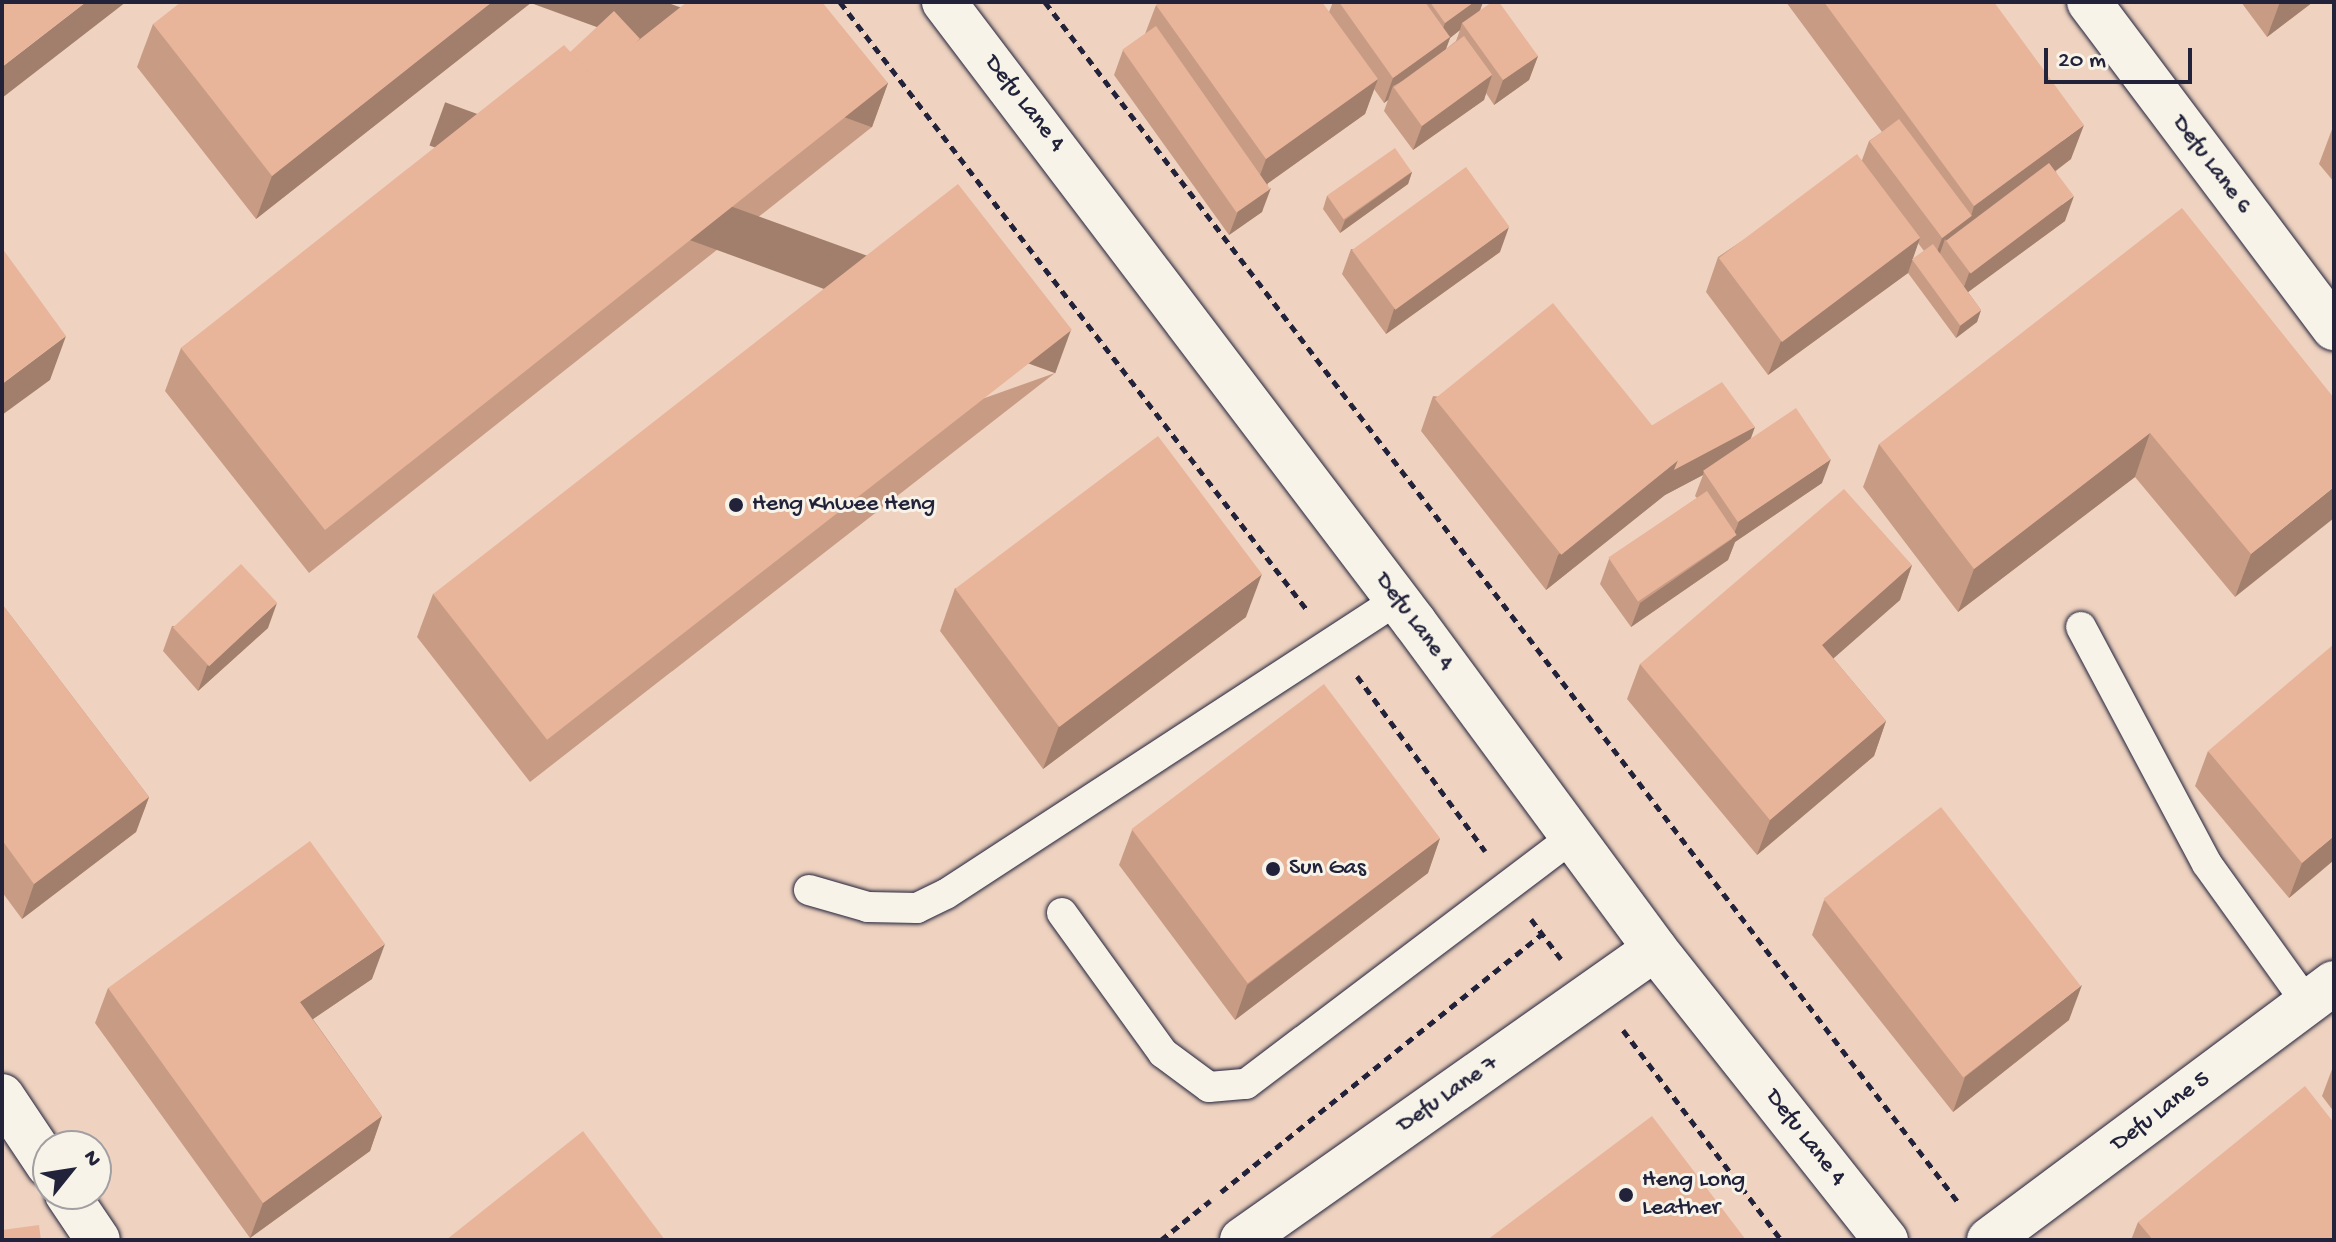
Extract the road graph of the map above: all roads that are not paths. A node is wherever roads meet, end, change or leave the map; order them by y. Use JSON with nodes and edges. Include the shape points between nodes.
{"nodes":[{"id":1,"x":944,"y":2,"type":"edge"},
{"id":2,"x":2089,"y":2,"type":"edge"},
{"id":3,"x":2334,"y":328,"type":"edge"},
{"id":4,"x":1397,"y":600,"type":"junction"},
{"id":5,"x":2081,"y":627,"type":"dead end"},
{"id":6,"x":1573,"y":837,"type":"junction"},
{"id":7,"x":809,"y":890,"type":"dead end"},
{"id":8,"x":1062,"y":913,"type":"dead end"},
{"id":9,"x":1655,"y":949,"type":"junction"},
{"id":10,"x":2321,"y":993,"type":"edge"},
{"id":11,"x":2,"y":1096,"type":"edge"},
{"id":12,"x":32,"y":1141,"type":"edge"},
{"id":13,"x":78,"y":1210,"type":"edge"},
{"id":14,"x":1978,"y":1227,"type":"edge"},
{"id":15,"x":98,"y":1240,"type":"edge"},
{"id":16,"x":1242,"y":1240,"type":"edge"},
{"id":17,"x":1886,"y":1240,"type":"edge"}],
"edges":[{"from":1,"to":4,"type":"street","name":"Defu Lane 4"},
{"from":2,"to":3,"type":"street","name":"Defu Lane 6"},
{"from":4,"to":6,"type":"street","name":"Defu Lane 4"},
{"from":4,"to":7,"type":"lane","via":[[917,908],[868,907]]},
{"from":5,"to":10,"type":"lane","via":[[2207,864]]},
{"from":6,"to":8,"type":"lane","via":[[1246,1084],[1209,1087],[1163,1053]]},
{"from":6,"to":9,"type":"street","name":"Defu Lane 4"},
{"from":9,"to":16,"type":"street","name":"Defu Lane 7"},
{"from":9,"to":17,"type":"street","name":"Defu Lane 4"},
{"from":10,"to":14,"type":"street","name":"Defu Lane 5"},
{"from":11,"to":12,"type":"street"},
{"from":13,"to":15,"type":"street"}]}
